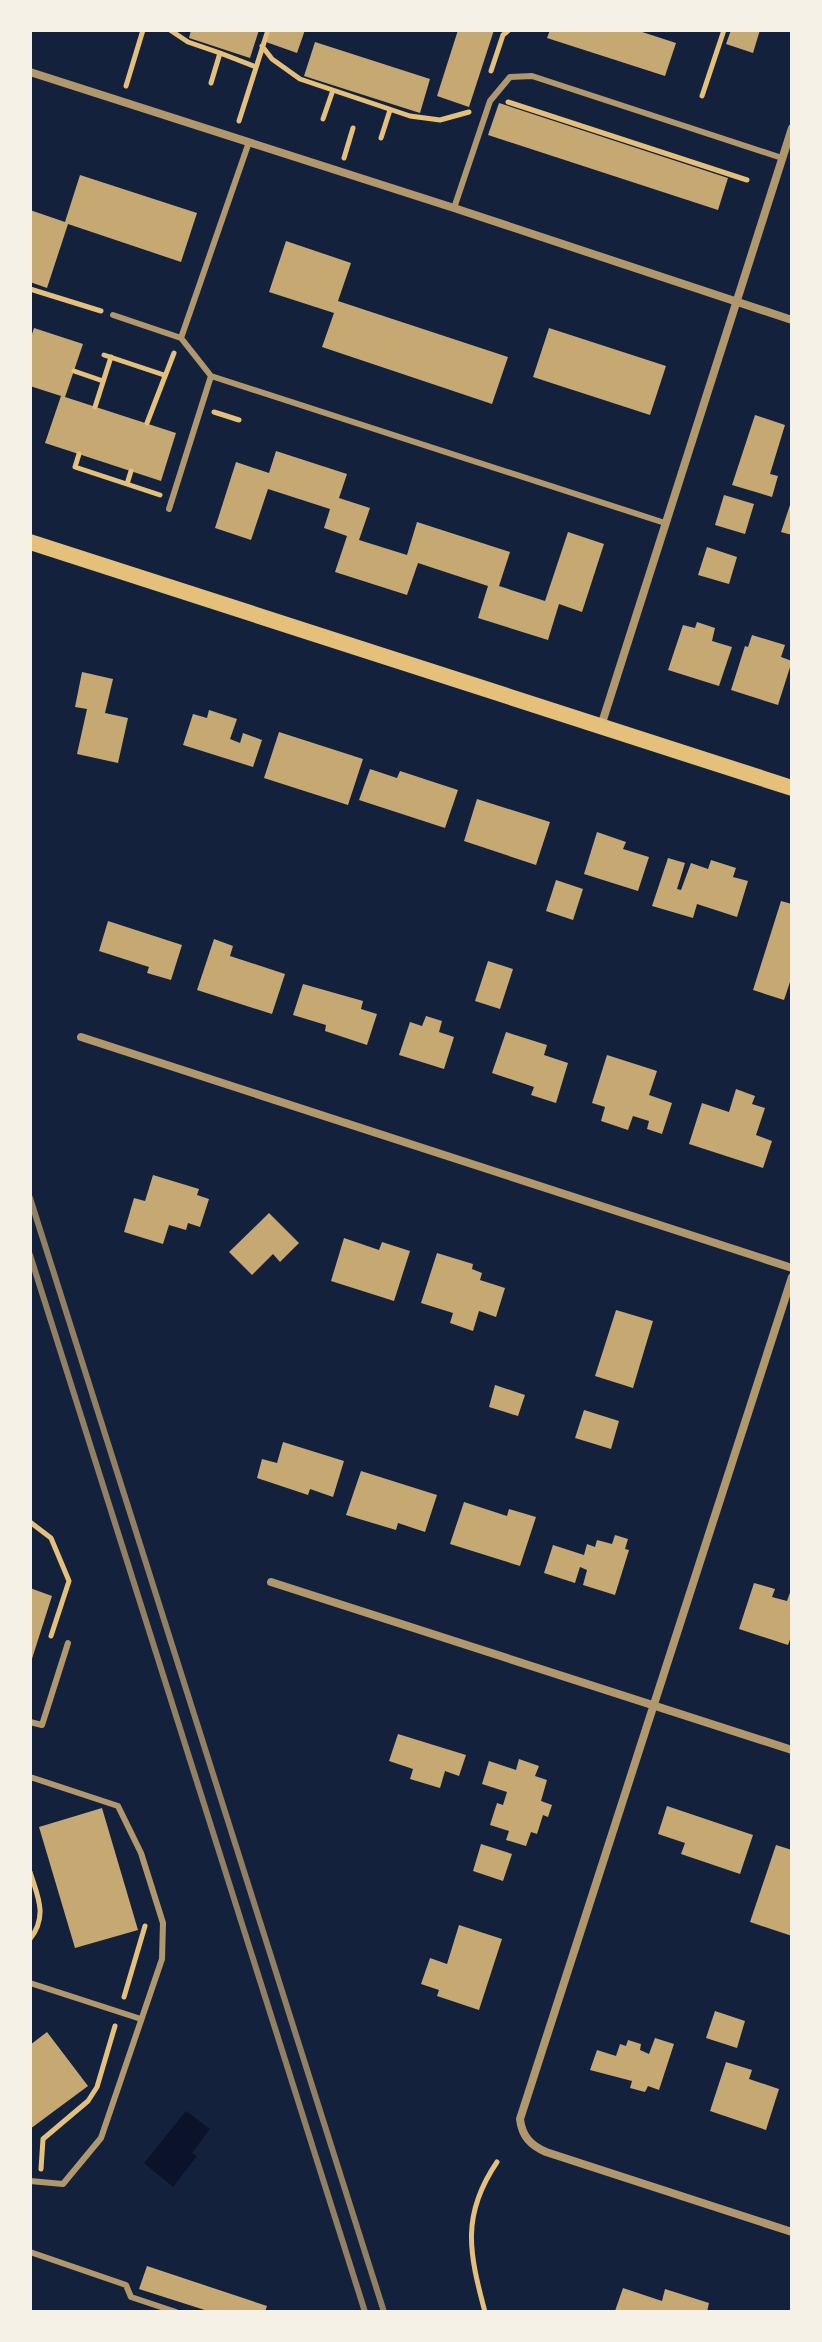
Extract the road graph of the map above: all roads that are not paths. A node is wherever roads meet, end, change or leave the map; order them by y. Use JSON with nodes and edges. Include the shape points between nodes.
{"nodes":[{"id":1,"x":30,"y":72,"type":"edge"},
{"id":2,"x":792,"y":128,"type":"edge"},
{"id":3,"x":249,"y":142,"type":"junction"},
{"id":4,"x":782,"y":158,"type":"junction"},
{"id":5,"x":454,"y":208,"type":"junction"},
{"id":6,"x":735,"y":302,"type":"junction"},
{"id":7,"x":113,"y":315,"type":"road end"},
{"id":8,"x":792,"y":320,"type":"edge"},
{"id":9,"x":181,"y":338,"type":"junction"},
{"id":10,"x":211,"y":376,"type":"junction"},
{"id":11,"x":169,"y":509,"type":"dead end"},
{"id":12,"x":665,"y":523,"type":"junction"},
{"id":13,"x":30,"y":542,"type":"edge"},
{"id":14,"x":600,"y":727,"type":"junction"},
{"id":15,"x":792,"y":788,"type":"edge"},
{"id":16,"x":81,"y":1037,"type":"dead end"},
{"id":17,"x":792,"y":1268,"type":"edge"},
{"id":18,"x":792,"y":1277,"type":"edge"},
{"id":19,"x":271,"y":1582,"type":"dead end"},
{"id":20,"x":68,"y":1643,"type":"dead end"},
{"id":21,"x":653,"y":1705,"type":"junction"},
{"id":22,"x":30,"y":1722,"type":"edge"},
{"id":23,"x":792,"y":1750,"type":"edge"},
{"id":24,"x":30,"y":1777,"type":"edge"},
{"id":25,"x":30,"y":1983,"type":"edge"},
{"id":26,"x":141,"y":2019,"type":"junction"},
{"id":27,"x":30,"y":2181,"type":"edge"},
{"id":28,"x":792,"y":2232,"type":"edge"},
{"id":29,"x":30,"y":2252,"type":"edge"},
{"id":30,"x":176,"y":2312,"type":"edge"}],
"edges":[{"from":1,"to":3,"type":"street"},
{"from":2,"to":4,"type":"street"},
{"from":3,"to":5,"type":"street"},
{"from":3,"to":9,"type":"lane"},
{"from":4,"to":5,"type":"lane","via":[[521,75],[510,77],[490,101]]},
{"from":4,"to":6,"type":"street"},
{"from":5,"to":6,"type":"street"},
{"from":6,"to":8,"type":"street"},
{"from":6,"to":12,"type":"street"},
{"from":7,"to":9,"type":"lane"},
{"from":9,"to":10,"type":"lane"},
{"from":10,"to":11,"type":"lane"},
{"from":10,"to":12,"type":"lane"},
{"from":12,"to":14,"type":"street"},
{"from":13,"to":14,"type":"main road"},
{"from":14,"to":15,"type":"main road"},
{"from":16,"to":17,"type":"street"},
{"from":18,"to":21,"type":"street"},
{"from":19,"to":21,"type":"street"},
{"from":20,"to":22,"type":"lane","via":[[42,1725]]},
{"from":21,"to":23,"type":"street"},
{"from":21,"to":28,"type":"street","via":[[522,2110],[521,2128],[530,2143],[546,2152]]},
{"from":24,"to":26,"type":"lane","via":[[118,1806],[141,1853],[163,1923],[162,1959]]},
{"from":25,"to":26,"type":"lane"},
{"from":26,"to":27,"type":"lane","via":[[101,2138],[63,2184]]},
{"from":29,"to":30,"type":"lane","via":[[126,2285],[131,2297]]}]}
